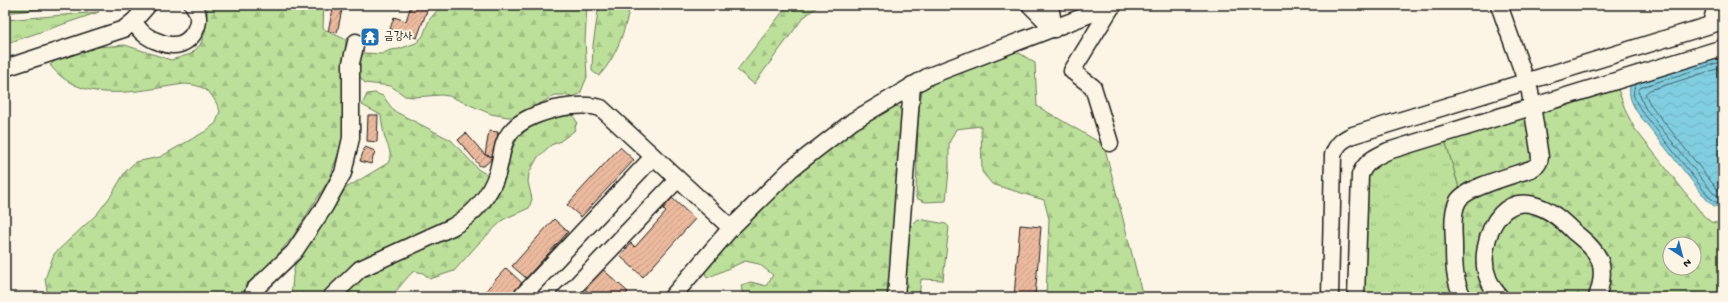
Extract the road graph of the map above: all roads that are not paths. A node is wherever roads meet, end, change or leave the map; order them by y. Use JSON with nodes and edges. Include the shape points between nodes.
{"nodes":[{"id":1,"x":148,"y":5,"type":"edge"},
{"id":2,"x":192,"y":5,"type":"edge"},
{"id":3,"x":1030,"y":5,"type":"edge"},
{"id":4,"x":1050,"y":5,"type":"edge"},
{"id":5,"x":1113,"y":5,"type":"edge"},
{"id":6,"x":1499,"y":5,"type":"edge"},
{"id":7,"x":1717,"y":5,"type":"edge"},
{"id":8,"x":134,"y":21,"type":"junction"},
{"id":9,"x":1717,"y":22,"type":"edge"},
{"id":10,"x":1054,"y":29,"type":"junction"},
{"id":11,"x":356,"y":42,"type":"dead end"},
{"id":12,"x":1723,"y":48,"type":"edge"},
{"id":13,"x":5,"y":68,"type":"edge"},
{"id":14,"x":1526,"y":81,"type":"junction"},
{"id":15,"x":912,"y":86,"type":"junction"},
{"id":16,"x":1532,"y":106,"type":"junction"},
{"id":17,"x":1110,"y":143,"type":"dead end"},
{"id":18,"x":652,"y":156,"type":"junction"},
{"id":19,"x":677,"y":180,"type":"junction"},
{"id":20,"x":731,"y":228,"type":"junction"},
{"id":21,"x":252,"y":297,"type":"edge"},
{"id":22,"x":331,"y":297,"type":"edge"},
{"id":23,"x":521,"y":297,"type":"edge"},
{"id":24,"x":565,"y":297,"type":"edge"},
{"id":25,"x":672,"y":297,"type":"edge"},
{"id":26,"x":896,"y":297,"type":"edge"},
{"id":27,"x":1330,"y":297,"type":"edge"},
{"id":28,"x":1356,"y":297,"type":"edge"},
{"id":29,"x":1463,"y":297,"type":"edge"},
{"id":30,"x":1500,"y":297,"type":"edge"},
{"id":31,"x":1597,"y":297,"type":"edge"}],
"edges":[{"from":1,"to":8,"type":"street"},
{"from":2,"to":8,"type":"street","via":[[198,18],[197,28],[183,43],[173,45],[160,42],[139,31]]},
{"from":3,"to":10,"type":"street"},
{"from":4,"to":10,"type":"street"},
{"from":5,"to":10,"type":"street"},
{"from":5,"to":17,"type":"street","via":[[1072,71],[1093,87]]},
{"from":6,"to":14,"type":"street"},
{"from":7,"to":9,"type":"street"},
{"from":8,"to":13,"type":"street","via":[[124,29]]},
{"from":9,"to":14,"type":"street"},
{"from":10,"to":15,"type":"street","via":[[929,76]]},
{"from":11,"to":21,"type":"street","via":[[351,63],[352,138],[343,173],[325,206],[294,252],[254,290]]},
{"from":12,"to":16,"type":"street"},
{"from":14,"to":16,"type":"street"},
{"from":14,"to":27,"type":"street","via":[[1353,135],[1336,146],[1333,155]]},
{"from":15,"to":20,"type":"street","via":[[853,121],[791,169]]},
{"from":15,"to":26,"type":"street"},
{"from":16,"to":28,"type":"street","via":[[1388,151],[1363,166],[1360,175]]},
{"from":16,"to":29,"type":"street","via":[[1540,157],[1536,167],[1473,189],[1458,201],[1455,209],[1454,267]]},
{"from":18,"to":19,"type":"street"},
{"from":18,"to":22,"type":"street","via":[[601,108],[592,105],[559,108],[530,118],[510,133],[504,142],[491,188],[464,220],[360,269]]},
{"from":18,"to":23,"type":"street"},
{"from":19,"to":20,"type":"street"},
{"from":19,"to":24,"type":"street"},
{"from":20,"to":25,"type":"street"},
{"from":30,"to":31,"type":"street","via":[[1485,273],[1485,248],[1489,232],[1499,214],[1508,208],[1523,204],[1534,205],[1560,219],[1594,250],[1602,268]]}]}
